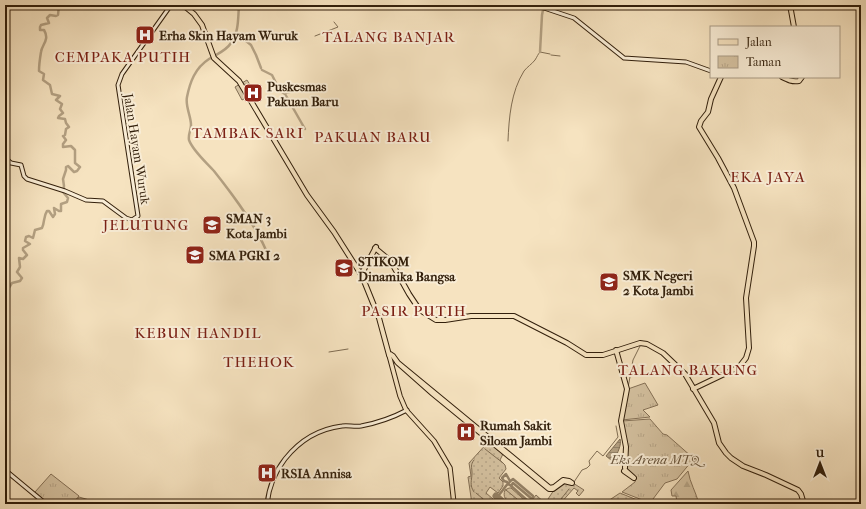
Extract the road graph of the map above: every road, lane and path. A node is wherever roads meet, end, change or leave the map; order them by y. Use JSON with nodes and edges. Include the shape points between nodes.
{"nodes":[{"id":1,"x":170,"y":5,"type":"edge"},
{"id":2,"x":184,"y":5,"type":"edge"},
{"id":3,"x":535,"y":5,"type":"edge"},
{"id":4,"x":790,"y":5,"type":"edge"},
{"id":5,"x":794,"y":26,"type":"edge"},
{"id":6,"x":710,"y":71,"type":"edge"},
{"id":7,"x":722,"y":78,"type":"edge"},
{"id":8,"x":784,"y":78,"type":"edge"},
{"id":9,"x":801,"y":78,"type":"edge"},
{"id":10,"x":5,"y":158,"type":"edge"},
{"id":11,"x":362,"y":275,"type":"junction"},
{"id":12,"x":615,"y":350,"type":"junction"},
{"id":13,"x":394,"y":362,"type":"junction"},
{"id":14,"x":694,"y":390,"type":"junction"},
{"id":15,"x":407,"y":410,"type":"junction"},
{"id":16,"x":624,"y":469,"type":"dead end"},
{"id":17,"x":5,"y":470,"type":"edge"},
{"id":18,"x":560,"y":483,"type":"dead end"},
{"id":19,"x":46,"y":504,"type":"edge"},
{"id":20,"x":267,"y":504,"type":"edge"},
{"id":21,"x":454,"y":504,"type":"edge"},
{"id":22,"x":804,"y":504,"type":"edge"}],
"edges":[{"from":1,"to":10,"type":"main road","name":"Jalan Hayam Wuruk","via":[[122,71],[117,85],[138,217],[132,220],[126,218],[103,201],[86,200],[27,179],[21,165],[11,163]]},
{"from":2,"to":11,"type":"highway","via":[[199,19],[214,57],[236,78],[247,93],[307,196],[323,215]]},
{"from":3,"to":6,"type":"main road","via":[[576,20],[624,58],[686,62]]},
{"from":4,"to":5,"type":"highway"},
{"from":7,"to":14,"type":"highway","via":[[711,99],[708,112],[699,126],[734,187],[754,242],[746,298],[748,350],[745,361],[739,367]]},
{"from":8,"to":9,"type":"highway","via":[[798,82]]},
{"from":11,"to":12,"type":"highway","via":[[376,248],[395,266],[418,306],[431,316],[441,319],[471,315],[514,315],[584,353],[603,354]]},
{"from":11,"to":13,"type":"highway","via":[[380,318]]},
{"from":12,"to":14,"type":"highway","via":[[640,342],[667,354],[687,374]]},
{"from":12,"to":16,"type":"highway","via":[[627,388],[621,421],[626,447]]},
{"from":13,"to":15,"type":"main road","via":[[401,396]]},
{"from":13,"to":18,"type":"highway","via":[[550,488]]},
{"from":14,"to":22,"type":"highway","via":[[714,423],[718,442],[726,453],[743,466],[798,490]]},
{"from":15,"to":20,"type":"main road","via":[[372,423],[338,427],[308,437],[291,452],[278,469],[269,488]]},
{"from":15,"to":21,"type":"main road","via":[[434,441],[450,468]]},
{"from":17,"to":19,"type":"main road"}]}
